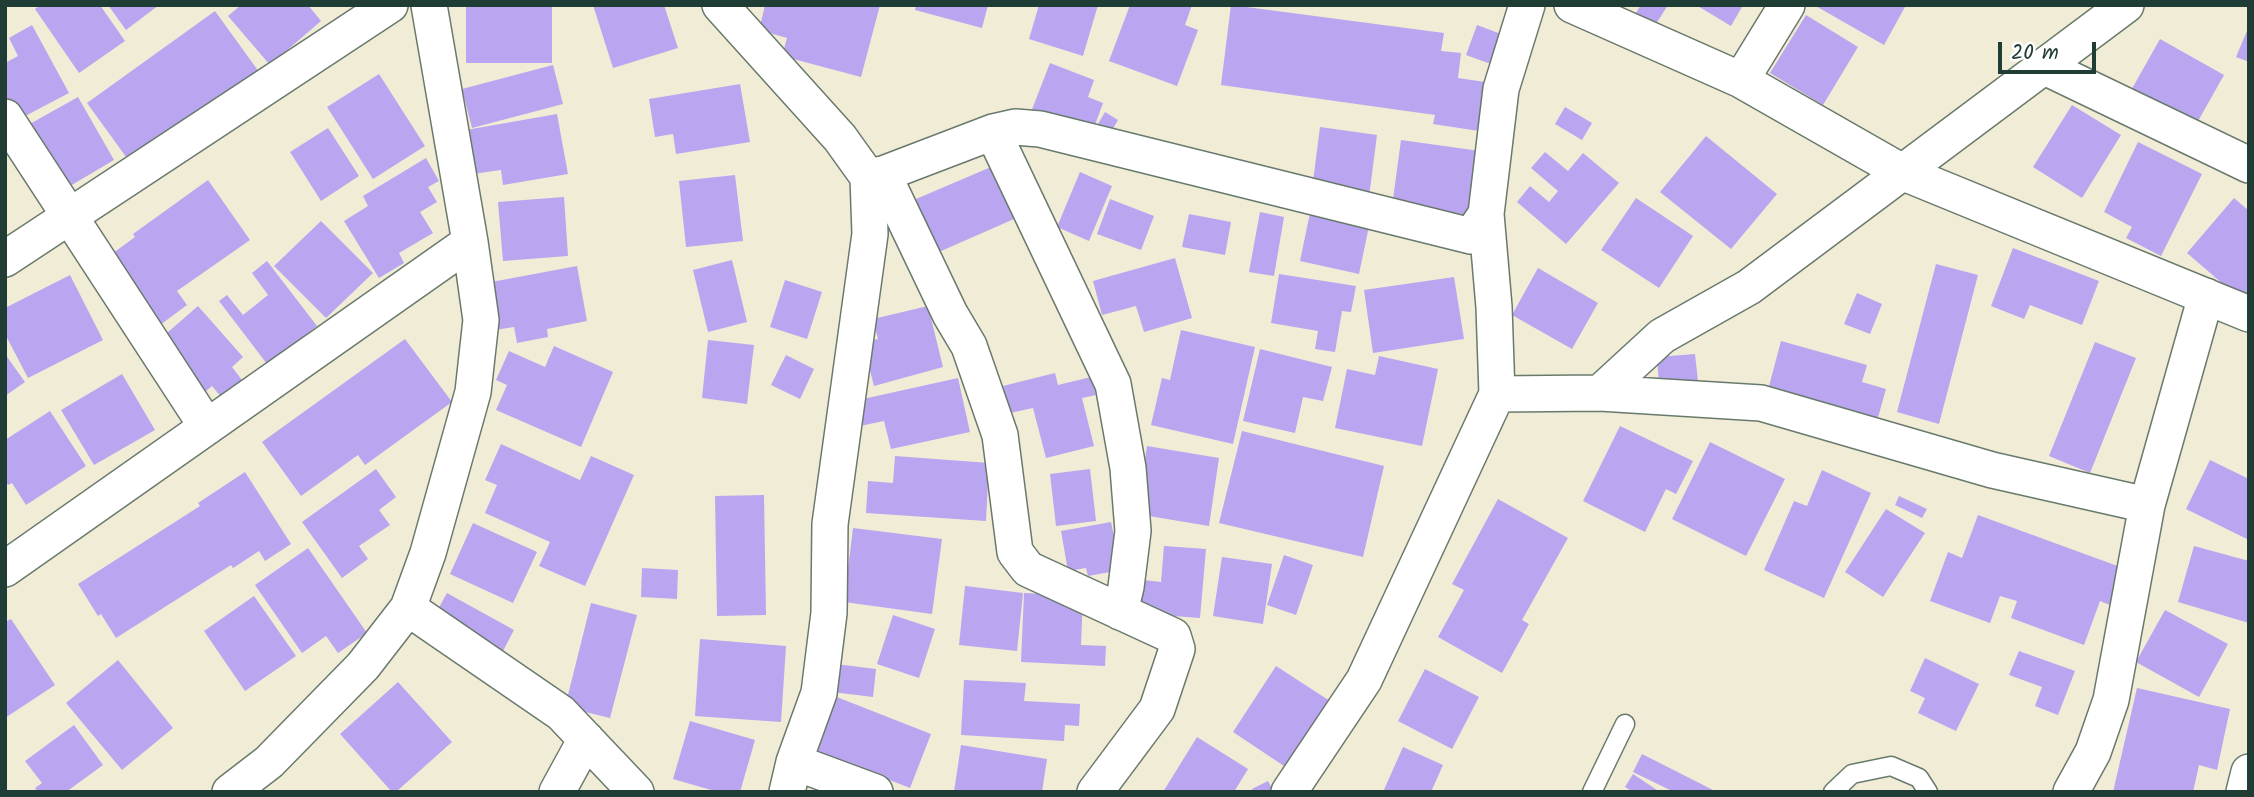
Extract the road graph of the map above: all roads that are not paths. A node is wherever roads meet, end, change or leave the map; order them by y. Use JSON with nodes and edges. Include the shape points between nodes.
{"nodes":[{"id":1,"x":390,"y":5,"type":"edge"},
{"id":2,"x":429,"y":5,"type":"edge"},
{"id":3,"x":720,"y":5,"type":"edge"},
{"id":4,"x":1527,"y":5,"type":"edge"},
{"id":5,"x":1572,"y":5,"type":"edge"},
{"id":6,"x":1787,"y":5,"type":"edge"},
{"id":7,"x":2126,"y":5,"type":"edge"},
{"id":8,"x":2045,"y":66,"type":"junction"},
{"id":9,"x":1741,"y":80,"type":"junction"},
{"id":10,"x":5,"y":117,"type":"edge"},
{"id":11,"x":993,"y":132,"type":"junction"},
{"id":12,"x":2249,"y":164,"type":"edge"},
{"id":13,"x":1904,"y":173,"type":"junction"},
{"id":14,"x":875,"y":175,"type":"junction"},
{"id":15,"x":1486,"y":214,"type":"junction"},
{"id":16,"x":70,"y":216,"type":"junction"},
{"id":17,"x":470,"y":242,"type":"junction"},
{"id":18,"x":5,"y":259,"type":"edge"},
{"id":19,"x":2206,"y":296,"type":"junction"},
{"id":20,"x":2249,"y":314,"type":"edge"},
{"id":21,"x":1600,"y":393,"type":"junction"},
{"id":22,"x":1497,"y":394,"type":"junction"},
{"id":23,"x":207,"y":427,"type":"junction"},
{"id":24,"x":2147,"y":505,"type":"junction"},
{"id":25,"x":5,"y":569,"type":"edge"},
{"id":26,"x":408,"y":608,"type":"junction"},
{"id":27,"x":1120,"y":612,"type":"junction"},
{"id":28,"x":1625,"y":724,"type":"dead end"},
{"id":29,"x":586,"y":738,"type":"junction"},
{"id":30,"x":2249,"y":772,"type":"edge"},
{"id":31,"x":790,"y":777,"type":"edge"},
{"id":32,"x":230,"y":792,"type":"edge"},
{"id":33,"x":558,"y":792,"type":"edge"},
{"id":34,"x":636,"y":792,"type":"edge"},
{"id":35,"x":875,"y":792,"type":"edge"},
{"id":36,"x":1095,"y":792,"type":"edge"},
{"id":37,"x":1289,"y":792,"type":"edge"},
{"id":38,"x":1592,"y":792,"type":"edge"},
{"id":39,"x":1833,"y":792,"type":"edge"},
{"id":40,"x":1928,"y":792,"type":"edge"},
{"id":41,"x":2071,"y":792,"type":"edge"},
{"id":42,"x":2244,"y":792,"type":"edge"}],
"edges":[{"from":1,"to":16,"type":"street"},
{"from":2,"to":17,"type":"street"},
{"from":3,"to":14,"type":"street"},
{"from":4,"to":15,"type":"street","via":[[1501,89]]},
{"from":5,"to":9,"type":"street"},
{"from":6,"to":9,"type":"street"},
{"from":7,"to":8,"type":"street"},
{"from":8,"to":12,"type":"street"},
{"from":8,"to":13,"type":"street"},
{"from":9,"to":13,"type":"street"},
{"from":10,"to":16,"type":"street"},
{"from":11,"to":14,"type":"street"},
{"from":11,"to":15,"type":"street","via":[[1015,127],[1040,129],[1471,236]]},
{"from":11,"to":27,"type":"street","via":[[1113,384],[1128,468],[1133,531]]},
{"from":13,"to":19,"type":"street"},
{"from":13,"to":21,"type":"street","via":[[1749,287],[1662,336]]},
{"from":14,"to":27,"type":"street","via":[[969,346],[1000,435],[1015,552],[1028,569]]},
{"from":14,"to":31,"type":"street","via":[[830,524],[829,613],[819,693]]},
{"from":15,"to":22,"type":"street"},
{"from":16,"to":18,"type":"street"},
{"from":16,"to":23,"type":"street"},
{"from":17,"to":23,"type":"street"},
{"from":17,"to":26,"type":"street","via":[[481,320],[473,392]]},
{"from":19,"to":20,"type":"street"},
{"from":19,"to":24,"type":"street"},
{"from":21,"to":22,"type":"street"},
{"from":21,"to":24,"type":"street","via":[[1761,403],[1992,470]]},
{"from":22,"to":37,"type":"street","via":[[1364,680]]},
{"from":23,"to":25,"type":"street"},
{"from":24,"to":41,"type":"street","via":[[2111,700],[2093,752]]},
{"from":26,"to":29,"type":"street","via":[[561,713]]},
{"from":26,"to":32,"type":"street","via":[[363,666],[269,762]]},
{"from":27,"to":36,"type":"street","via":[[1173,636],[1177,649],[1157,709]]},
{"from":28,"to":38,"type":"lane"},
{"from":29,"to":33,"type":"street"},
{"from":29,"to":34,"type":"street"},
{"from":30,"to":42,"type":"street"},
{"from":31,"to":35,"type":"street"},
{"from":39,"to":40,"type":"lane","via":[[1852,774],[1891,766],[1919,778]]}]}
